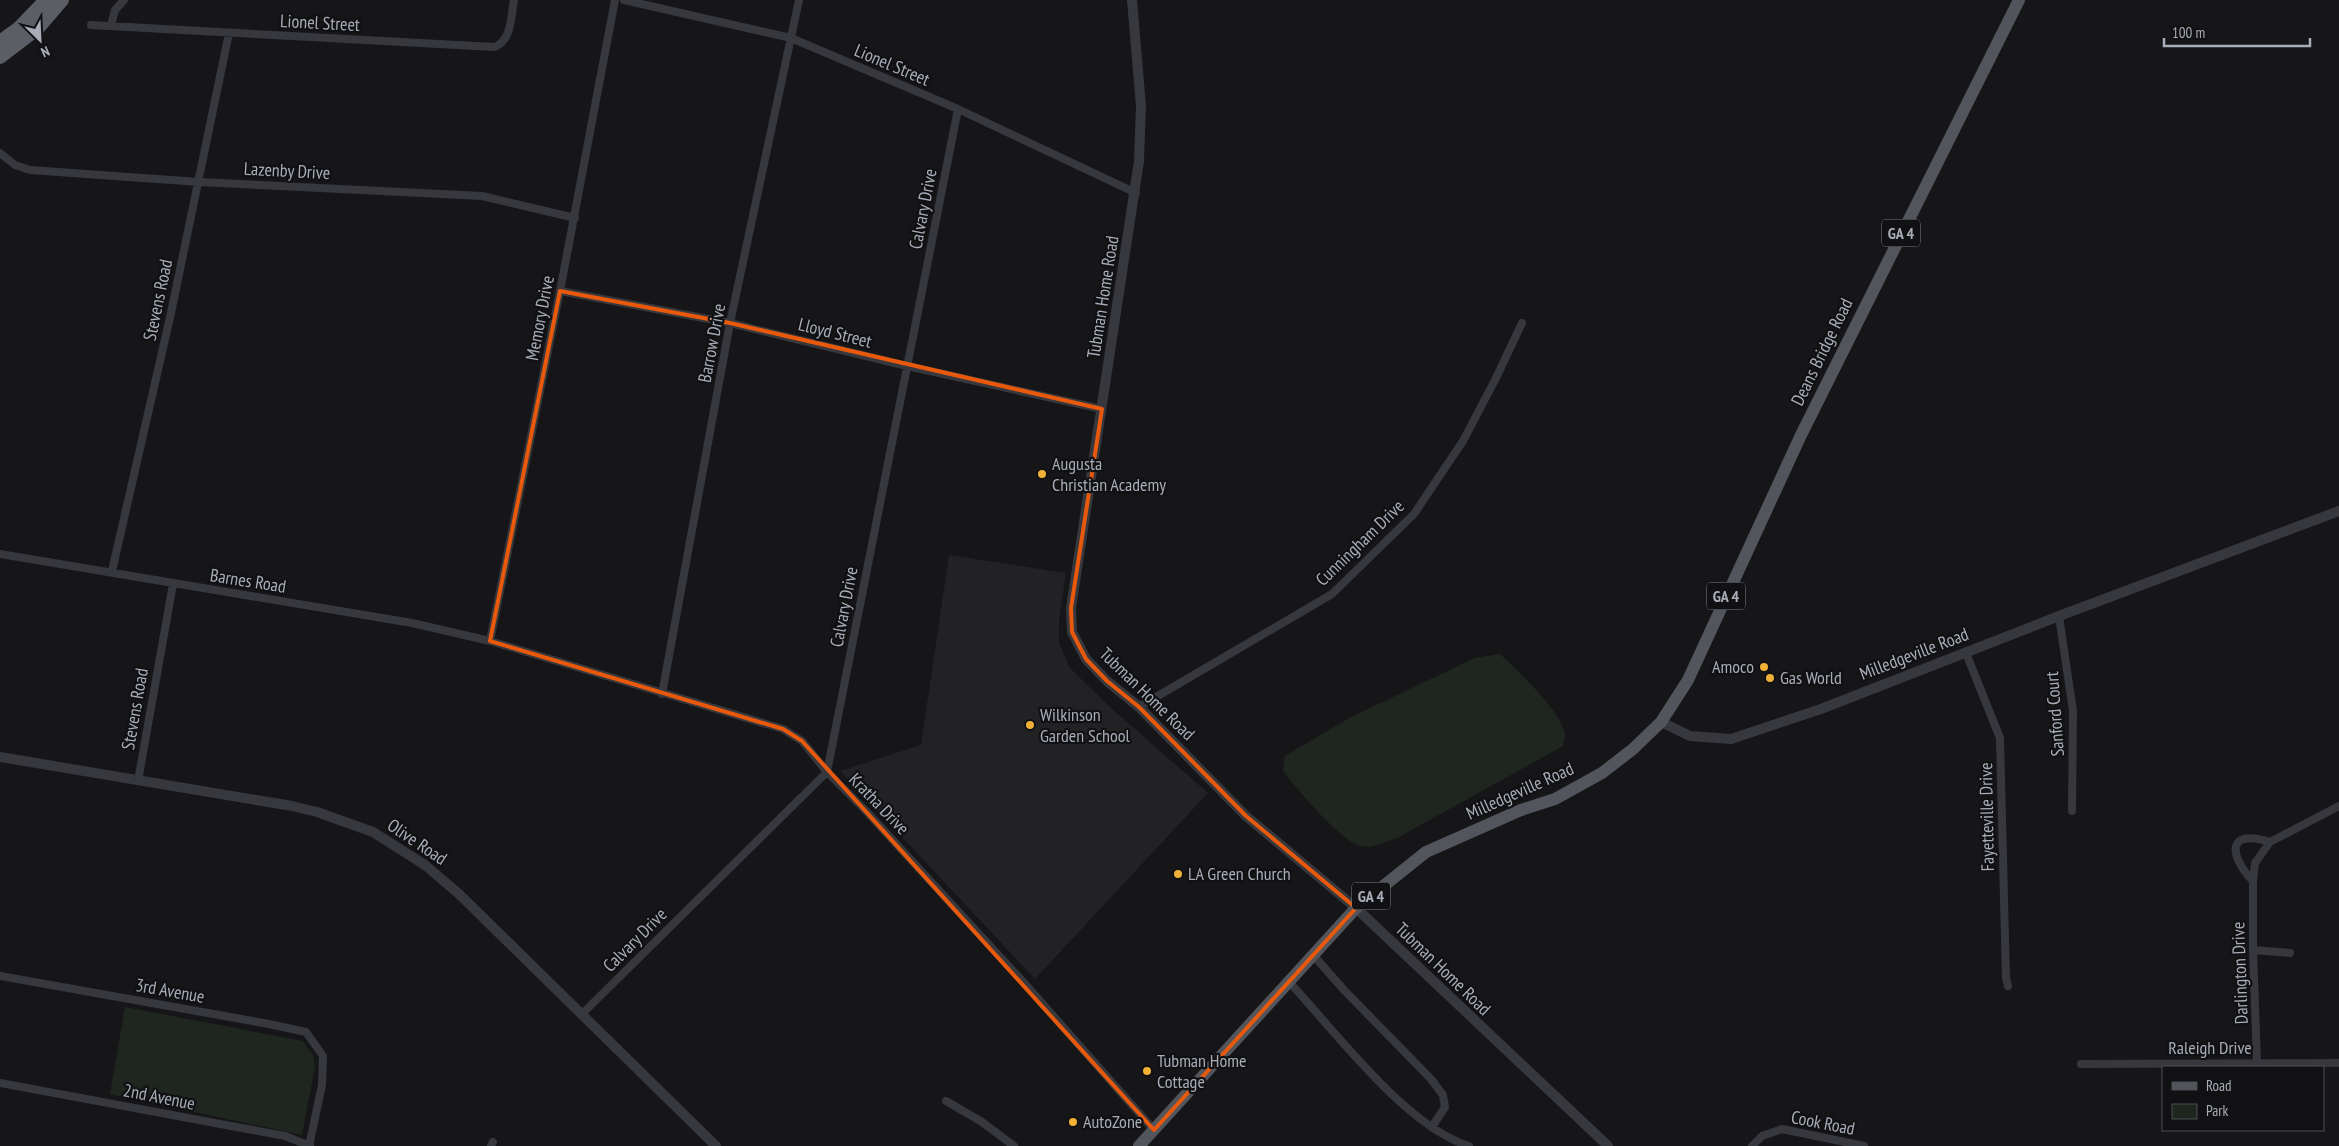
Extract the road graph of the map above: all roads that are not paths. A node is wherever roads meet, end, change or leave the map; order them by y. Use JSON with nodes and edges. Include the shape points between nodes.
{"nodes":[{"id":1,"x":46,"y":0,"type":"edge"},
{"id":2,"x":62,"y":0,"type":"edge"},
{"id":3,"x":124,"y":0,"type":"edge"},
{"id":4,"x":514,"y":0,"type":"edge"},
{"id":5,"x":615,"y":0,"type":"edge"},
{"id":6,"x":624,"y":0,"type":"edge"},
{"id":7,"x":799,"y":0,"type":"edge"},
{"id":8,"x":1132,"y":0,"type":"edge"},
{"id":9,"x":2019,"y":0,"type":"edge"},
{"id":10,"x":91,"y":25,"type":"dead end"},
{"id":11,"x":111,"y":25,"type":"junction"},
{"id":12,"x":229,"y":34,"type":"junction"},
{"id":13,"x":791,"y":38,"type":"junction"},
{"id":14,"x":0,"y":42,"type":"edge"},
{"id":15,"x":0,"y":57,"type":"edge"},
{"id":16,"x":958,"y":109,"type":"junction"},
{"id":17,"x":0,"y":153,"type":"edge"},
{"id":18,"x":199,"y":182,"type":"junction"},
{"id":19,"x":1136,"y":192,"type":"junction"},
{"id":20,"x":575,"y":218,"type":"junction"},
{"id":21,"x":560,"y":291,"type":"junction"},
{"id":22,"x":730,"y":323,"type":"junction"},
{"id":23,"x":1522,"y":323,"type":"dead end"},
{"id":24,"x":907,"y":366,"type":"junction"},
{"id":25,"x":1102,"y":409,"type":"junction"},
{"id":26,"x":2339,"y":511,"type":"edge"},
{"id":27,"x":0,"y":554,"type":"edge"},
{"id":28,"x":112,"y":572,"type":"junction"},
{"id":29,"x":173,"y":584,"type":"junction"},
{"id":30,"x":2059,"y":616,"type":"junction"},
{"id":31,"x":490,"y":641,"type":"junction"},
{"id":32,"x":1966,"y":652,"type":"junction"},
{"id":33,"x":662,"y":694,"type":"junction"},
{"id":34,"x":1139,"y":707,"type":"junction"},
{"id":35,"x":1661,"y":722,"type":"junction"},
{"id":36,"x":0,"y":757,"type":"edge"},
{"id":37,"x":827,"y":772,"type":"junction"},
{"id":38,"x":138,"y":780,"type":"junction"},
{"id":39,"x":2339,"y":806,"type":"edge"},
{"id":40,"x":2072,"y":811,"type":"dead end"},
{"id":41,"x":2270,"y":842,"type":"junction"},
{"id":42,"x":2253,"y":881,"type":"junction"},
{"id":43,"x":1356,"y":908,"type":"junction"},
{"id":44,"x":2253,"y":950,"type":"junction"},
{"id":45,"x":2290,"y":953,"type":"dead end"},
{"id":46,"x":1314,"y":956,"type":"junction"},
{"id":47,"x":0,"y":976,"type":"edge"},
{"id":48,"x":1290,"y":983,"type":"junction"},
{"id":49,"x":2008,"y":986,"type":"dead end"},
{"id":50,"x":582,"y":1014,"type":"junction"},
{"id":51,"x":2257,"y":1063,"type":"junction"},
{"id":52,"x":2339,"y":1063,"type":"edge"},
{"id":53,"x":2081,"y":1064,"type":"dead end"},
{"id":54,"x":0,"y":1083,"type":"edge"},
{"id":55,"x":946,"y":1101,"type":"dead end"},
{"id":56,"x":1432,"y":1127,"type":"junction"},
{"id":57,"x":1154,"y":1130,"type":"junction"},
{"id":58,"x":309,"y":1146,"type":"edge"},
{"id":59,"x":716,"y":1146,"type":"edge"},
{"id":60,"x":1014,"y":1146,"type":"edge"},
{"id":61,"x":1139,"y":1146,"type":"edge"},
{"id":62,"x":1469,"y":1146,"type":"edge"},
{"id":63,"x":1608,"y":1146,"type":"edge"},
{"id":64,"x":1752,"y":1146,"type":"edge"},
{"id":65,"x":1864,"y":1146,"type":"edge"}],
"edges":[{"from":1,"to":14,"type":"highway","via":[[18,29]]},
{"from":2,"to":15,"type":"highway","via":[[38,28]]},
{"from":3,"to":11,"type":"street","via":[[115,10]]},
{"from":4,"to":12,"type":"street","name":"Lionel Street","via":[[507,36],[494,48]]},
{"from":5,"to":20,"type":"street","name":"Memory Drive"},
{"from":6,"to":13,"type":"street","name":"Lionel Street"},
{"from":7,"to":13,"type":"street","name":"Barrow Drive"},
{"from":8,"to":19,"type":"street","name":"Tubman Home Road","via":[[1141,106]]},
{"from":9,"to":35,"type":"main road","name":"Deans Bridge Road","number":"GA 4","via":[[1797,443],[1688,680]]},
{"from":10,"to":11,"type":"street","name":"Lionel Street"},
{"from":11,"to":12,"type":"street","name":"Lionel Street"},
{"from":12,"to":18,"type":"street","name":"Stevens Road"},
{"from":13,"to":16,"type":"street","name":"Lionel Street"},
{"from":13,"to":22,"type":"street","name":"Barrow Drive"},
{"from":16,"to":19,"type":"street","name":"Lionel Street"},
{"from":16,"to":24,"type":"street","name":"Calvary Drive"},
{"from":17,"to":18,"type":"street","name":"Lazenby Drive","via":[[15,165],[30,170]]},
{"from":18,"to":20,"type":"street","name":"Lazenby Drive","via":[[482,196]]},
{"from":18,"to":28,"type":"street","name":"Stevens Road"},
{"from":19,"to":25,"type":"street","name":"Tubman Home Road"},
{"from":20,"to":21,"type":"street","name":"Memory Drive"},
{"from":21,"to":22,"type":"street","name":"Lloyd Street"},
{"from":21,"to":31,"type":"street","name":"Memory Drive"},
{"from":22,"to":24,"type":"street","name":"Lloyd Street"},
{"from":22,"to":33,"type":"street","name":"Barrow Drive"},
{"from":23,"to":34,"type":"street","name":"Cunningham Drive","via":[[1463,441],[1414,514],[1332,594]]},
{"from":24,"to":25,"type":"street","name":"Lloyd Street"},
{"from":24,"to":37,"type":"street","name":"Calvary Drive"},
{"from":25,"to":34,"type":"street","name":"Tubman Home Road","via":[[1071,608],[1072,632],[1086,659]]},
{"from":26,"to":30,"type":"street","name":"Milledgeville Road"},
{"from":27,"to":28,"type":"street","name":"Barnes Road"},
{"from":28,"to":29,"type":"street","name":"Barnes Road"},
{"from":29,"to":31,"type":"street","name":"Barnes Road","via":[[412,623]]},
{"from":29,"to":38,"type":"street","name":"Stevens Road"},
{"from":30,"to":32,"type":"street","name":"Milledgeville Road"},
{"from":30,"to":40,"type":"street","name":"Sanford Court","via":[[2073,711]]},
{"from":31,"to":33,"type":"street","name":"Kratha Drive"},
{"from":32,"to":35,"type":"street","name":"Milledgeville Road","via":[[1821,709],[1731,739],[1690,736]]},
{"from":32,"to":49,"type":"street","name":"Fayetteville Drive","via":[[2000,738]]},
{"from":33,"to":37,"type":"street","name":"Kratha Drive","via":[[783,729],[802,741]]},
{"from":34,"to":43,"type":"street","name":"Tubman Home Road","via":[[1246,816]]},
{"from":35,"to":43,"type":"main road","name":"Milledgeville Road","number":"GA 4","via":[[1602,773],[1555,799],[1426,852]]},
{"from":36,"to":38,"type":"street","name":"Olive Road"},
{"from":37,"to":50,"type":"street","name":"Calvary Drive"},
{"from":37,"to":57,"type":"street","name":"Kratha Drive","via":[[1026,984]]},
{"from":38,"to":50,"type":"street","name":"Olive Road","via":[[292,806],[373,832],[441,877]]},
{"from":39,"to":41,"type":"street","name":"Darlington Drive"},
{"from":41,"to":42,"type":"street","name":"Darlington Drive","via":[[2255,863]]},
{"from":41,"to":42,"type":"street","via":[[2254,837],[2241,840],[2237,846],[2237,862]]},
{"from":42,"to":44,"type":"street","name":"Darlington Drive"},
{"from":43,"to":46,"type":"main road","name":"Milledgeville Road","number":"GA 4"},
{"from":43,"to":63,"type":"street","name":"Tubman Home Road"},
{"from":44,"to":45,"type":"street"},
{"from":44,"to":51,"type":"street","name":"Darlington Drive"},
{"from":46,"to":48,"type":"main road","name":"Milledgeville Road","number":"GA 4"},
{"from":46,"to":56,"type":"street","via":[[1437,1087],[1445,1107]]},
{"from":47,"to":58,"type":"street","name":"3rd Avenue","via":[[306,1032],[323,1056],[322,1085]]},
{"from":48,"to":56,"type":"street","via":[[1373,1075],[1407,1109]]},
{"from":48,"to":57,"type":"main road","name":"Milledgeville Road","number":"GA 4"},
{"from":50,"to":59,"type":"street","name":"Olive Road"},
{"from":51,"to":52,"type":"street","name":"Raleigh Drive"},
{"from":51,"to":53,"type":"street","name":"Raleigh Drive"},
{"from":54,"to":58,"type":"street","name":"2nd Avenue","via":[[285,1136]]},
{"from":55,"to":60,"type":"street"},
{"from":56,"to":62,"type":"street"},
{"from":57,"to":61,"type":"main road","name":"Milledgeville Road","number":"GA 4"},
{"from":64,"to":65,"type":"street","name":"Cook Road","via":[[1762,1136],[1782,1129]]}]}
